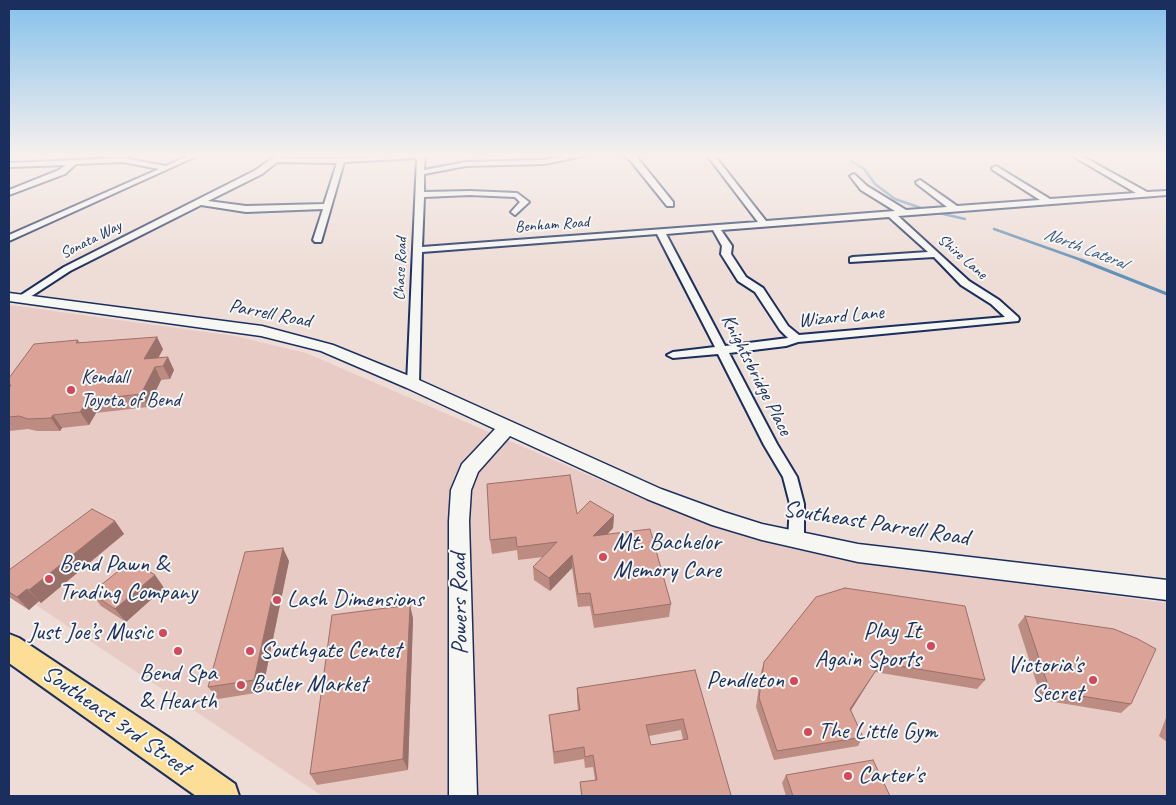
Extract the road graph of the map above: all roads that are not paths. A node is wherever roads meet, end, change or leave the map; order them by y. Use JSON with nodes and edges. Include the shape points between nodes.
{"nodes":[{"id":1,"x":112,"y":193,"type":"edge"},
{"id":2,"x":219,"y":193,"type":"edge"},
{"id":3,"x":332,"y":193,"type":"edge"},
{"id":4,"x":661,"y":193,"type":"edge"},
{"id":5,"x":739,"y":193,"type":"edge"},
{"id":6,"x":871,"y":193,"type":"edge"},
{"id":7,"x":934,"y":193,"type":"edge"},
{"id":8,"x":1034,"y":193,"type":"edge"},
{"id":9,"x":1142,"y":193,"type":"edge"},
{"id":10,"x":1167,"y":193,"type":"edge"},
{"id":11,"x":420,"y":195,"type":"joint"},
{"id":12,"x":1146,"y":195,"type":"junction"},
{"id":13,"x":200,"y":202,"type":"junction"},
{"id":14,"x":1048,"y":202,"type":"junction"},
{"id":15,"x":670,"y":204,"type":"dead end"},
{"id":16,"x":328,"y":206,"type":"junction"},
{"id":17,"x":955,"y":209,"type":"junction"},
{"id":18,"x":515,"y":212,"type":"dead end"},
{"id":19,"x":904,"y":213,"type":"junction"},
{"id":20,"x":892,"y":215,"type":"junction"},
{"id":21,"x":764,"y":224,"type":"junction"},
{"id":22,"x":716,"y":228,"type":"junction"},
{"id":23,"x":661,"y":233,"type":"junction"},
{"id":24,"x":9,"y":238,"type":"edge"},
{"id":25,"x":318,"y":240,"type":"dead end"},
{"id":26,"x":418,"y":250,"type":"junction"},
{"id":27,"x":936,"y":254,"type":"junction"},
{"id":28,"x":853,"y":260,"type":"dead end"},
{"id":29,"x":14,"y":298,"type":"edge"},
{"id":30,"x":1014,"y":319,"type":"joint"},
{"id":31,"x":796,"y":339,"type":"junction"},
{"id":32,"x":722,"y":350,"type":"junction"},
{"id":33,"x":673,"y":355,"type":"dead end"},
{"id":34,"x":413,"y":384,"type":"junction"},
{"id":35,"x":507,"y":428,"type":"junction"},
{"id":36,"x":796,"y":540,"type":"junction"},
{"id":37,"x":1167,"y":590,"type":"edge"},
{"id":38,"x":9,"y":647,"type":"edge"},
{"id":39,"x":224,"y":796,"type":"edge"},
{"id":40,"x":463,"y":796,"type":"edge"}],
"edges":[{"from":1,"to":24,"type":"street"},
{"from":2,"to":13,"type":"street","name":"Sonata Way"},
{"from":3,"to":16,"type":"street"},
{"from":4,"to":15,"type":"street"},
{"from":5,"to":21,"type":"street"},
{"from":6,"to":19,"type":"street"},
{"from":7,"to":17,"type":"street"},
{"from":8,"to":14,"type":"street"},
{"from":9,"to":12,"type":"street"},
{"from":10,"to":12,"type":"street","name":"Benham Road"},
{"from":11,"to":18,"type":"street","via":[[517,195],[525,202]]},
{"from":11,"to":26,"type":"street","name":"Chase Road"},
{"from":12,"to":14,"type":"street","name":"Benham Road"},
{"from":13,"to":16,"type":"street","via":[[246,209]]},
{"from":13,"to":29,"type":"street","name":"Sonata Way"},
{"from":14,"to":17,"type":"street","name":"Benham Road"},
{"from":16,"to":25,"type":"street"},
{"from":17,"to":19,"type":"street","name":"Benham Road"},
{"from":19,"to":20,"type":"street","name":"Benham Road"},
{"from":20,"to":21,"type":"street","name":"Benham Road"},
{"from":20,"to":27,"type":"street","name":"Shire Lane"},
{"from":21,"to":22,"type":"street","name":"Benham Road"},
{"from":22,"to":23,"type":"street","name":"Benham Road"},
{"from":22,"to":31,"type":"street","via":[[727,246],[726,254],[742,280],[759,290],[784,328]]},
{"from":23,"to":26,"type":"street","name":"Benham Road"},
{"from":23,"to":32,"type":"street","name":"Knightsbridge Place"},
{"from":26,"to":34,"type":"street","name":"Chase Road"},
{"from":27,"to":28,"type":"street"},
{"from":27,"to":30,"type":"street","name":"Shire Lane","via":[[965,283]]},
{"from":29,"to":34,"type":"street","name":"Parrell Road","via":[[262,331],[327,348]]},
{"from":30,"to":31,"type":"street","name":"Wizard Lane"},
{"from":31,"to":32,"type":"street","name":"Wizard Lane","via":[[786,344]]},
{"from":32,"to":33,"type":"street","name":"Wizard Lane"},
{"from":32,"to":36,"type":"street","name":"Knightsbridge Place","via":[[790,477],[797,504]]},
{"from":34,"to":35,"type":"street","name":"Parrell Road"},
{"from":35,"to":36,"type":"street","name":"Southeast Parrell Road","via":[[680,505]]},
{"from":35,"to":40,"type":"street","name":"Powers Road","via":[[469,469],[461,490]]},
{"from":36,"to":37,"type":"street","name":"Southeast Parrell Road","via":[[868,554]]},
{"from":38,"to":39,"type":"main road","name":"Southeast 3rd Street"}]}
